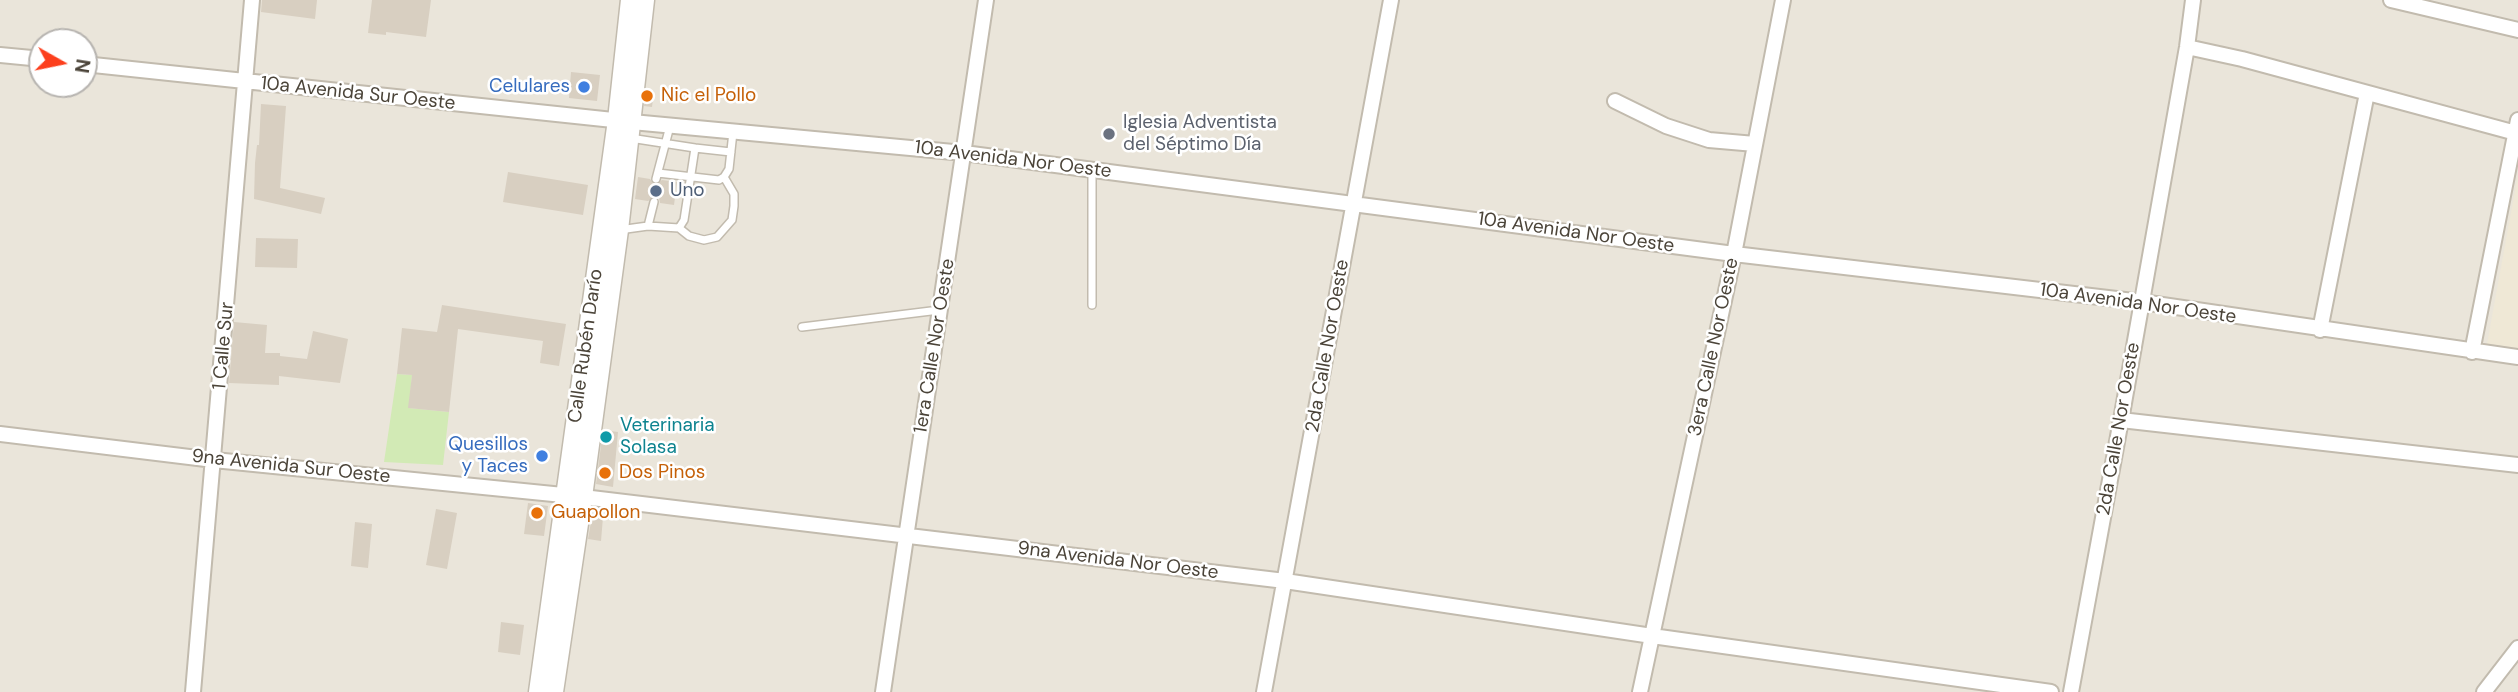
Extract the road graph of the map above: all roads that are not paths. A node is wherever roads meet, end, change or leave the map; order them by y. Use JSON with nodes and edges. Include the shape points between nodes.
{"nodes":[{"id":1,"x":252,"y":0,"type":"edge"},
{"id":2,"x":630,"y":0,"type":"edge"},
{"id":3,"x":645,"y":0,"type":"edge"},
{"id":4,"x":986,"y":0,"type":"edge"},
{"id":5,"x":1391,"y":0,"type":"edge"},
{"id":6,"x":1783,"y":0,"type":"edge"},
{"id":7,"x":2193,"y":0,"type":"edge"},
{"id":8,"x":2391,"y":0,"type":"edge"},
{"id":9,"x":2518,"y":30,"type":"edge"},
{"id":10,"x":2187,"y":47,"type":"junction"},
{"id":11,"x":0,"y":55,"type":"edge"},
{"id":12,"x":28,"y":58,"type":"edge"},
{"id":13,"x":98,"y":66,"type":"edge"},
{"id":14,"x":246,"y":83,"type":"junction"},
{"id":15,"x":2367,"y":93,"type":"junction"},
{"id":16,"x":1615,"y":101,"type":"dead end"},
{"id":17,"x":670,"y":126,"type":"junction"},
{"id":18,"x":2517,"y":127,"type":"edge"},
{"id":19,"x":623,"y":129,"type":"junction"},
{"id":20,"x":733,"y":132,"type":"junction"},
{"id":21,"x":664,"y":144,"type":"junction"},
{"id":22,"x":1755,"y":144,"type":"junction"},
{"id":23,"x":695,"y":148,"type":"junction"},
{"id":24,"x":731,"y":152,"type":"junction"},
{"id":25,"x":964,"y":153,"type":"junction"},
{"id":26,"x":1092,"y":169,"type":"junction"},
{"id":27,"x":724,"y":177,"type":"junction"},
{"id":28,"x":692,"y":178,"type":"junction"},
{"id":29,"x":654,"y":202,"type":"dead end"},
{"id":30,"x":1354,"y":204,"type":"junction"},
{"id":31,"x":648,"y":226,"type":"junction"},
{"id":32,"x":679,"y":228,"type":"junction"},
{"id":33,"x":610,"y":231,"type":"junction"},
{"id":34,"x":1734,"y":254,"type":"junction"},
{"id":35,"x":2141,"y":302,"type":"junction"},
{"id":36,"x":1092,"y":305,"type":"dead end"},
{"id":37,"x":940,"y":310,"type":"junction"},
{"id":38,"x":802,"y":327,"type":"dead end"},
{"id":39,"x":2320,"y":330,"type":"junction"},
{"id":40,"x":2472,"y":352,"type":"junction"},
{"id":41,"x":2518,"y":357,"type":"edge"},
{"id":42,"x":2121,"y":420,"type":"junction"},
{"id":43,"x":0,"y":434,"type":"edge"},
{"id":44,"x":215,"y":460,"type":"junction"},
{"id":45,"x":2518,"y":465,"type":"edge"},
{"id":46,"x":575,"y":496,"type":"junction"},
{"id":47,"x":906,"y":535,"type":"junction"},
{"id":48,"x":1285,"y":581,"type":"junction"},
{"id":49,"x":562,"y":582,"type":"junction"},
{"id":50,"x":1652,"y":636,"type":"junction"},
{"id":51,"x":2518,"y":648,"type":"edge"},
{"id":52,"x":193,"y":692,"type":"edge"},
{"id":53,"x":538,"y":692,"type":"edge"},
{"id":54,"x":554,"y":692,"type":"edge"},
{"id":55,"x":883,"y":692,"type":"edge"},
{"id":56,"x":1264,"y":692,"type":"edge"},
{"id":57,"x":1640,"y":692,"type":"edge"},
{"id":58,"x":2051,"y":692,"type":"edge"},
{"id":59,"x":2071,"y":692,"type":"edge"},
{"id":60,"x":2484,"y":692,"type":"edge"}],
"edges":[{"from":1,"to":14,"type":"street","name":"1 Calle Sur"},
{"from":2,"to":19,"type":"street","name":"Calle Rubén Darío"},
{"from":3,"to":19,"type":"street","name":"Calle Rubén Darío"},
{"from":4,"to":25,"type":"street","name":"1era Calle Nor Oeste"},
{"from":5,"to":30,"type":"street","name":"2da Calle Nor Oeste"},
{"from":6,"to":22,"type":"street","name":"3era Calle Nor Oeste"},
{"from":7,"to":10,"type":"street","name":"2da Calle Nor Oeste"},
{"from":8,"to":9,"type":"street"},
{"from":10,"to":15,"type":"street"},
{"from":10,"to":35,"type":"street","name":"2da Calle Nor Oeste"},
{"from":11,"to":12,"type":"street"},
{"from":13,"to":14,"type":"street","name":"10a Avenida Sur Oeste"},
{"from":14,"to":19,"type":"street","name":"10a Avenida Sur Oeste"},
{"from":14,"to":44,"type":"street","name":"1 Calle Sur"},
{"from":15,"to":18,"type":"street"},
{"from":15,"to":39,"type":"street"},
{"from":16,"to":22,"type":"street","via":[[1666,127],[1709,140]]},
{"from":17,"to":19,"type":"street","name":"10a Avenida Nor Oeste"},
{"from":17,"to":20,"type":"street","name":"10a Avenida Nor Oeste"},
{"from":17,"to":21,"type":"lane"},
{"from":18,"to":40,"type":"street"},
{"from":19,"to":21,"type":"lane"},
{"from":19,"to":33,"type":"street","name":"Calle Rubén Darío"},
{"from":20,"to":24,"type":"lane"},
{"from":20,"to":25,"type":"street","name":"10a Avenida Nor Oeste"},
{"from":21,"to":23,"type":"lane"},
{"from":21,"to":28,"type":"lane","via":[[657,176]]},
{"from":22,"to":34,"type":"street","name":"3era Calle Nor Oeste"},
{"from":23,"to":24,"type":"lane"},
{"from":23,"to":28,"type":"lane"},
{"from":24,"to":27,"type":"lane"},
{"from":25,"to":26,"type":"street","name":"10a Avenida Nor Oeste"},
{"from":25,"to":37,"type":"street","name":"1era Calle Nor Oeste"},
{"from":26,"to":30,"type":"street","name":"10a Avenida Nor Oeste"},
{"from":26,"to":36,"type":"lane"},
{"from":27,"to":28,"type":"lane"},
{"from":27,"to":32,"type":"lane","via":[[734,194],[734,206],[732,220],[718,237],[704,240]]},
{"from":28,"to":32,"type":"lane"},
{"from":29,"to":31,"type":"lane"},
{"from":30,"to":34,"type":"street","name":"10a Avenida Nor Oeste"},
{"from":30,"to":48,"type":"street","name":"2da Calle Nor Oeste"},
{"from":31,"to":32,"type":"lane"},
{"from":31,"to":33,"type":"lane"},
{"from":33,"to":46,"type":"street","name":"Calle Rubén Darío"},
{"from":34,"to":35,"type":"street","name":"10a Avenida Nor Oeste"},
{"from":34,"to":50,"type":"street","name":"3era Calle Nor Oeste"},
{"from":35,"to":39,"type":"street","name":"10a Avenida Nor Oeste"},
{"from":35,"to":42,"type":"street","name":"2da Calle Nor Oeste"},
{"from":37,"to":38,"type":"lane"},
{"from":37,"to":47,"type":"street","name":"1era Calle Nor Oeste"},
{"from":39,"to":40,"type":"street","name":"10a Avenida Nor Oeste"},
{"from":40,"to":41,"type":"street","name":"10a Avenida Nor Oeste"},
{"from":42,"to":45,"type":"street"},
{"from":42,"to":59,"type":"street","name":"2da Calle Nor Oeste"},
{"from":43,"to":44,"type":"street","name":"9na Avenida Sur Oeste"},
{"from":44,"to":46,"type":"street","name":"9na Avenida Sur Oeste"},
{"from":44,"to":52,"type":"street","name":"1 Calle Sur"},
{"from":46,"to":47,"type":"street","name":"9na Avenida Nor Oeste"},
{"from":46,"to":49,"type":"street","name":"Calle Rubén Darío"},
{"from":47,"to":48,"type":"street","name":"9na Avenida Nor Oeste"},
{"from":47,"to":55,"type":"street","name":"1era Calle Nor Oeste"},
{"from":48,"to":50,"type":"street","name":"9na Avenida Nor Oeste"},
{"from":48,"to":56,"type":"street","name":"2da Calle Nor Oeste"},
{"from":49,"to":53,"type":"street","name":"Calle Rubén Darío"},
{"from":49,"to":54,"type":"street","name":"Calle Rubén Darío"},
{"from":50,"to":57,"type":"street","name":"3era Calle Nor Oeste"},
{"from":50,"to":58,"type":"street","name":"9na Avenida Nor Oeste"},
{"from":51,"to":60,"type":"street"}]}
